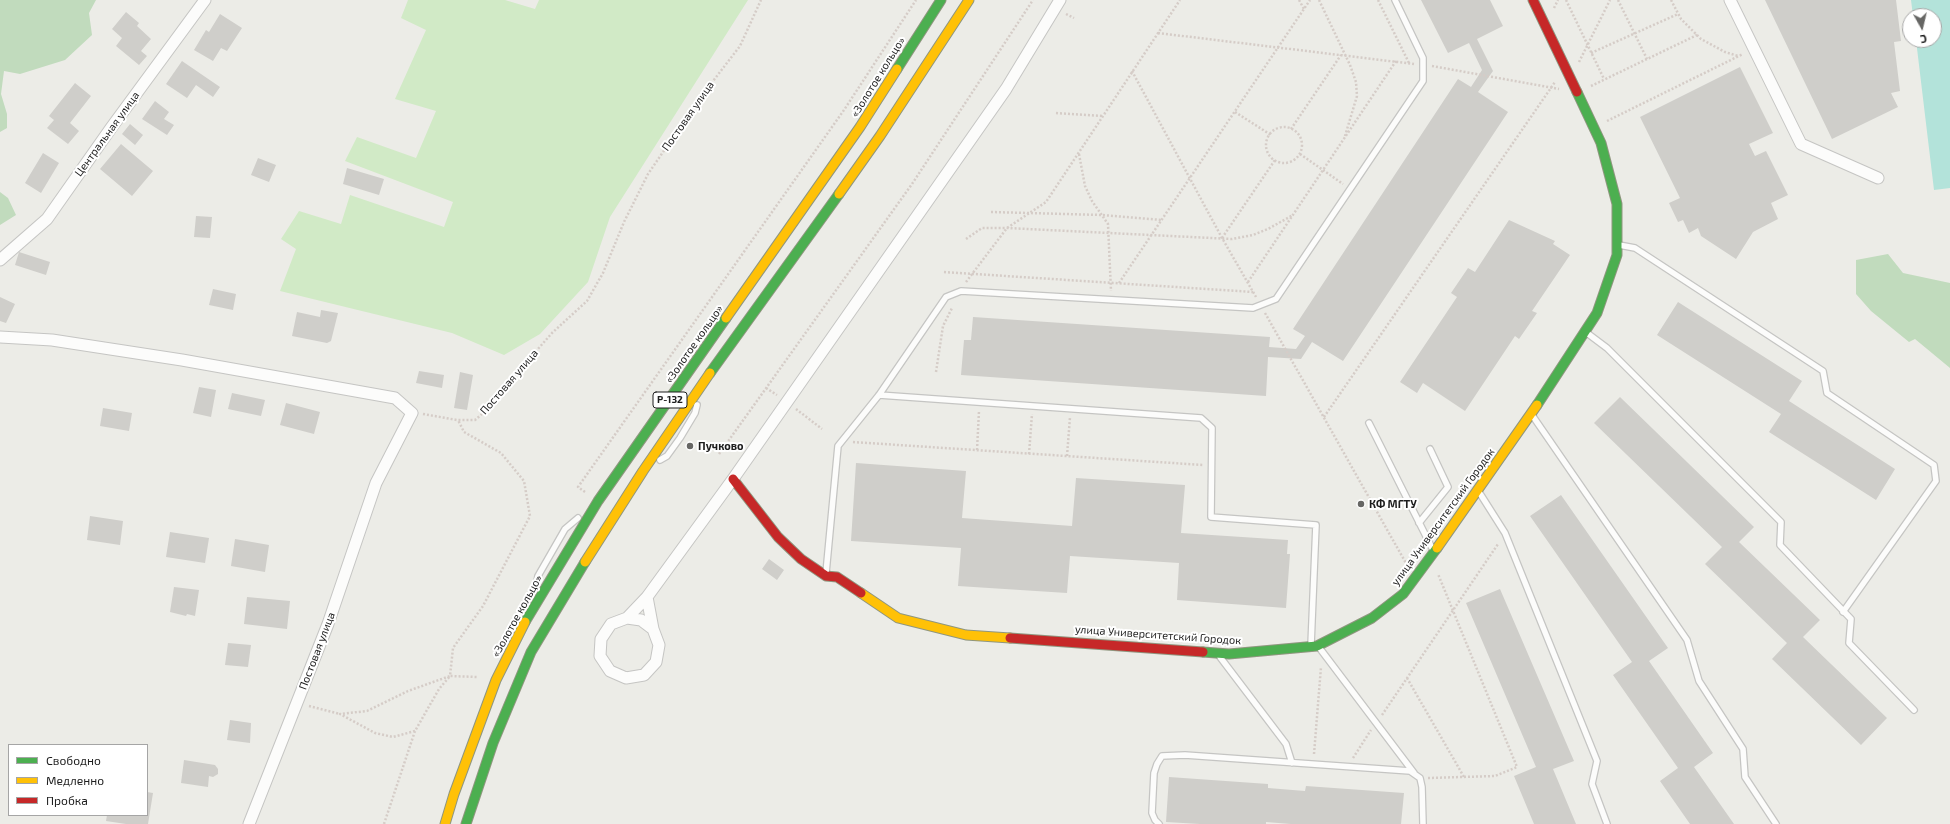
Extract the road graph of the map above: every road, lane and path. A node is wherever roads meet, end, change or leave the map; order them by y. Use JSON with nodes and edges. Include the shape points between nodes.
{"nodes":[{"id":1,"x":205,"y":0,"type":"edge"},
{"id":2,"x":761,"y":0,"type":"edge"},
{"id":3,"x":916,"y":0,"type":"edge"},
{"id":4,"x":941,"y":0,"type":"edge"},
{"id":5,"x":969,"y":0,"type":"edge"},
{"id":6,"x":1033,"y":0,"type":"edge"},
{"id":7,"x":1060,"y":0,"type":"edge"},
{"id":8,"x":1180,"y":0,"type":"edge"},
{"id":9,"x":1299,"y":0,"type":"edge"},
{"id":10,"x":1310,"y":0,"type":"edge"},
{"id":11,"x":1319,"y":0,"type":"edge"},
{"id":12,"x":1378,"y":0,"type":"edge"},
{"id":13,"x":1395,"y":0,"type":"edge"},
{"id":14,"x":1533,"y":0,"type":"edge"},
{"id":15,"x":1566,"y":0,"type":"edge"},
{"id":16,"x":1610,"y":0,"type":"edge"},
{"id":17,"x":1618,"y":0,"type":"edge"},
{"id":18,"x":1671,"y":0,"type":"edge"},
{"id":19,"x":1730,"y":0,"type":"edge"},
{"id":20,"x":1304,"y":9,"type":"junction"},
{"id":21,"x":1678,"y":14,"type":"junction"},
{"id":22,"x":1158,"y":33,"type":"junction"},
{"id":23,"x":1634,"y":34,"type":"junction"},
{"id":24,"x":1697,"y":35,"type":"junction"},
{"id":25,"x":1588,"y":46,"type":"junction"},
{"id":26,"x":1278,"y":47,"type":"junction"},
{"id":27,"x":1754,"y":49,"type":"junction"},
{"id":28,"x":1592,"y":53,"type":"junction"},
{"id":29,"x":1341,"y":55,"type":"junction"},
{"id":30,"x":1346,"y":55,"type":"junction"},
{"id":31,"x":1739,"y":56,"type":"junction"},
{"id":32,"x":1647,"y":59,"type":"junction"},
{"id":33,"x":1396,"y":62,"type":"junction"},
{"id":34,"x":1409,"y":63,"type":"junction"},
{"id":35,"x":1423,"y":65,"type":"junction"},
{"id":36,"x":1566,"y":67,"type":"junction"},
{"id":37,"x":1132,"y":70,"type":"junction"},
{"id":38,"x":1571,"y":79,"type":"junction"},
{"id":39,"x":1604,"y":79,"type":"junction"},
{"id":40,"x":1552,"y":87,"type":"junction"},
{"id":41,"x":1577,"y":92,"type":"junction"},
{"id":42,"x":1235,"y":112,"type":"junction"},
{"id":43,"x":1056,"y":113,"type":"dead end"},
{"id":44,"x":1102,"y":116,"type":"junction"},
{"id":45,"x":1291,"y":128,"type":"junction"},
{"id":46,"x":1594,"y":128,"type":"junction"},
{"id":47,"x":1271,"y":135,"type":"junction"},
{"id":48,"x":1345,"y":138,"type":"junction"},
{"id":49,"x":1079,"y":154,"type":"junction"},
{"id":50,"x":1300,"y":154,"type":"junction"},
{"id":51,"x":1275,"y":160,"type":"junction"},
{"id":52,"x":1323,"y":170,"type":"junction"},
{"id":53,"x":1190,"y":178,"type":"junction"},
{"id":54,"x":1878,"y":178,"type":"dead end"},
{"id":55,"x":1350,"y":189,"type":"junction"},
{"id":56,"x":991,"y":212,"type":"dead end"},
{"id":57,"x":1031,"y":214,"type":"junction"},
{"id":58,"x":1102,"y":215,"type":"junction"},
{"id":59,"x":1293,"y":215,"type":"junction"},
{"id":60,"x":1162,"y":220,"type":"junction"},
{"id":61,"x":1007,"y":228,"type":"junction"},
{"id":62,"x":1108,"y":232,"type":"junction"},
{"id":63,"x":1152,"y":235,"type":"junction"},
{"id":64,"x":1222,"y":238,"type":"junction"},
{"id":65,"x":966,"y":239,"type":"dead end"},
{"id":66,"x":1617,"y":245,"type":"junction"},
{"id":67,"x":0,"y":260,"type":"edge"},
{"id":68,"x":944,"y":272,"type":"dead end"},
{"id":69,"x":971,"y":274,"type":"junction"},
{"id":70,"x":1248,"y":282,"type":"junction"},
{"id":71,"x":1111,"y":283,"type":"junction"},
{"id":72,"x":1119,"y":283,"type":"junction"},
{"id":73,"x":961,"y":291,"type":"junction"},
{"id":74,"x":1253,"y":292,"type":"junction"},
{"id":75,"x":1112,"y":300,"type":"junction"},
{"id":76,"x":1261,"y":305,"type":"junction"},
{"id":77,"x":1585,"y":331,"type":"junction"},
{"id":78,"x":0,"y":337,"type":"edge"},
{"id":79,"x":936,"y":372,"type":"dead end"},
{"id":80,"x":879,"y":395,"type":"junction"},
{"id":81,"x":971,"y":409,"type":"dead end"},
{"id":82,"x":979,"y":410,"type":"junction"},
{"id":83,"x":986,"y":410,"type":"dead end"},
{"id":84,"x":412,"y":413,"type":"junction"},
{"id":85,"x":1024,"y":413,"type":"dead end"},
{"id":86,"x":1032,"y":413,"type":"junction"},
{"id":87,"x":1040,"y":414,"type":"dead end"},
{"id":88,"x":1531,"y":414,"type":"junction"},
{"id":89,"x":1063,"y":415,"type":"dead end"},
{"id":90,"x":1070,"y":416,"type":"junction"},
{"id":91,"x":1078,"y":416,"type":"dead end"},
{"id":92,"x":1324,"y":417,"type":"junction"},
{"id":93,"x":457,"y":420,"type":"junction"},
{"id":94,"x":1369,"y":423,"type":"dead end"},
{"id":95,"x":842,"y":442,"type":"junction"},
{"id":96,"x":1430,"y":449,"type":"dead end"},
{"id":97,"x":977,"y":450,"type":"junction"},
{"id":98,"x":719,"y":454,"type":"dead end"},
{"id":99,"x":1029,"y":454,"type":"junction"},
{"id":100,"x":1067,"y":456,"type":"junction"},
{"id":101,"x":1204,"y":459,"type":"dead end"},
{"id":102,"x":733,"y":479,"type":"junction"},
{"id":103,"x":1478,"y":490,"type":"junction"},
{"id":104,"x":594,"y":498,"type":"junction"},
{"id":105,"x":1419,"y":523,"type":"junction"},
{"id":106,"x":1506,"y":533,"type":"junction"},
{"id":107,"x":1432,"y":555,"type":"junction"},
{"id":108,"x":826,"y":576,"type":"junction"},
{"id":109,"x":1416,"y":579,"type":"junction"},
{"id":110,"x":647,"y":597,"type":"junction"},
{"id":111,"x":532,"y":609,"type":"junction"},
{"id":112,"x":1452,"y":610,"type":"junction"},
{"id":113,"x":1843,"y":612,"type":"junction"},
{"id":114,"x":627,"y":618,"type":"junction"},
{"id":115,"x":652,"y":629,"type":"junction"},
{"id":116,"x":1317,"y":648,"type":"junction"},
{"id":117,"x":1216,"y":653,"type":"junction"},
{"id":118,"x":450,"y":676,"type":"junction"},
{"id":119,"x":478,"y":678,"type":"dead end"},
{"id":120,"x":1407,"y":678,"type":"junction"},
{"id":121,"x":297,"y":703,"type":"junction"},
{"id":122,"x":1914,"y":710,"type":"dead end"},
{"id":123,"x":340,"y":714,"type":"junction"},
{"id":124,"x":1376,"y":723,"type":"junction"},
{"id":125,"x":415,"y":731,"type":"junction"},
{"id":126,"x":1292,"y":763,"type":"junction"},
{"id":127,"x":1314,"y":764,"type":"junction"},
{"id":128,"x":1347,"y":767,"type":"junction"},
{"id":129,"x":1418,"y":776,"type":"junction"},
{"id":130,"x":1464,"y":777,"type":"junction"},
{"id":131,"x":249,"y":824,"type":"edge"},
{"id":132,"x":384,"y":824,"type":"edge"},
{"id":133,"x":446,"y":824,"type":"edge"},
{"id":134,"x":466,"y":824,"type":"edge"},
{"id":135,"x":1159,"y":824,"type":"edge"},
{"id":136,"x":1423,"y":824,"type":"edge"},
{"id":137,"x":1607,"y":824,"type":"edge"},
{"id":138,"x":1776,"y":824,"type":"edge"}],
"edges":[{"from":1,"to":67,"type":"street","name":"Центральная улица","via":[[47,219]]},
{"from":2,"to":93,"type":"path","name":"Постовая улица","via":[[740,46],[700,98],[648,174],[603,273],[587,301],[552,333],[489,408],[475,420]]},
{"from":3,"to":104,"type":"path","via":[[844,110],[578,487]]},
{"from":4,"to":104,"type":"main road","name":"«Золотое кольцо»","number":"Р-132","via":[[860,127]]},
{"from":5,"to":134,"type":"main road","number":"Р-132","via":[[880,136],[702,384],[643,471],[552,615],[531,652],[493,743]]},
{"from":6,"to":98,"type":"path","via":[[912,184]]},
{"from":7,"to":102,"type":"street","via":[[1006,89]]},
{"from":8,"to":22,"type":"path"},
{"from":9,"to":20,"type":"path"},
{"from":10,"to":20,"type":"path"},
{"from":11,"to":30,"type":"path"},
{"from":12,"to":34,"type":"path"},
{"from":13,"to":35,"type":"lane","via":[[1423,58]]},
{"from":14,"to":36,"type":"main road","name":"улица Университетский Городок"},
{"from":15,"to":25,"type":"path"},
{"from":16,"to":25,"type":"path"},
{"from":17,"to":23,"type":"path"},
{"from":18,"to":21,"type":"path"},
{"from":19,"to":27,"type":"street"},
{"from":20,"to":26,"type":"path"},
{"from":21,"to":23,"type":"path"},
{"from":21,"to":24,"type":"path"},
{"from":22,"to":26,"type":"path"},
{"from":22,"to":37,"type":"path"},
{"from":23,"to":28,"type":"path"},
{"from":23,"to":32,"type":"path"},
{"from":24,"to":31,"type":"path","via":[[1713,46]]},
{"from":24,"to":32,"type":"path"},
{"from":25,"to":28,"type":"path"},
{"from":25,"to":38,"type":"path"},
{"from":26,"to":29,"type":"path"},
{"from":26,"to":42,"type":"path"},
{"from":27,"to":31,"type":"path"},
{"from":27,"to":54,"type":"street","via":[[1801,144]]},
{"from":28,"to":39,"type":"path"},
{"from":29,"to":30,"type":"path"},
{"from":29,"to":45,"type":"path"},
{"from":30,"to":33,"type":"path"},
{"from":30,"to":48,"type":"path","via":[[1356,82],[1357,96]]},
{"from":31,"to":46,"type":"path"},
{"from":32,"to":39,"type":"path"},
{"from":33,"to":34,"type":"path"},
{"from":33,"to":48,"type":"path"},
{"from":34,"to":35,"type":"path"},
{"from":35,"to":40,"type":"path"},
{"from":35,"to":55,"type":"lane","via":[[1423,81]]},
{"from":36,"to":38,"type":"main road","name":"улица Университетский Городок"},
{"from":36,"to":40,"type":"path"},
{"from":37,"to":44,"type":"path"},
{"from":37,"to":53,"type":"path"},
{"from":38,"to":41,"type":"main road","name":"улица Университетский Городок"},
{"from":39,"to":41,"type":"path"},
{"from":40,"to":41,"type":"path"},
{"from":40,"to":92,"type":"path"},
{"from":41,"to":46,"type":"main road","name":"улица Университетский Городок"},
{"from":42,"to":47,"type":"path"},
{"from":42,"to":53,"type":"path"},
{"from":43,"to":44,"type":"path"},
{"from":44,"to":49,"type":"path"},
{"from":45,"to":47,"type":"path","via":[[1274,130]]},
{"from":45,"to":50,"type":"path","via":[[1302,138]]},
{"from":46,"to":66,"type":"main road","name":"улица Университетский Городок","via":[[1601,143],[1617,204]]},
{"from":47,"to":51,"type":"path","via":[[1265,144],[1271,159]]},
{"from":48,"to":52,"type":"path"},
{"from":49,"to":57,"type":"path","via":[[1046,202]]},
{"from":49,"to":58,"type":"path","via":[[1085,186]]},
{"from":50,"to":51,"type":"path","via":[[1287,164]]},
{"from":50,"to":52,"type":"path"},
{"from":51,"to":64,"type":"path"},
{"from":52,"to":55,"type":"path"},
{"from":52,"to":59,"type":"path"},
{"from":53,"to":60,"type":"path"},
{"from":53,"to":64,"type":"path"},
{"from":55,"to":76,"type":"lane","via":[[1276,299]]},
{"from":56,"to":57,"type":"path"},
{"from":57,"to":58,"type":"path"},
{"from":57,"to":61,"type":"path"},
{"from":58,"to":60,"type":"path"},
{"from":58,"to":62,"type":"path","via":[[1108,224]]},
{"from":59,"to":64,"type":"path","via":[[1253,235]]},
{"from":59,"to":70,"type":"path"},
{"from":60,"to":63,"type":"path"},
{"from":61,"to":62,"type":"path"},
{"from":61,"to":65,"type":"path","via":[[982,228]]},
{"from":61,"to":69,"type":"path"},
{"from":62,"to":63,"type":"path"},
{"from":62,"to":71,"type":"path"},
{"from":63,"to":64,"type":"path"},
{"from":63,"to":72,"type":"path"},
{"from":64,"to":70,"type":"path"},
{"from":66,"to":77,"type":"main road","name":"улица Университетский Городок","via":[[1617,255],[1597,313]]},
{"from":66,"to":113,"type":"lane","via":[[1635,248],[1823,371],[1827,393],[1934,465],[1936,481]]},
{"from":68,"to":69,"type":"path"},
{"from":69,"to":71,"type":"path"},
{"from":69,"to":73,"type":"path"},
{"from":70,"to":74,"type":"path"},
{"from":71,"to":72,"type":"path"},
{"from":71,"to":75,"type":"path"},
{"from":72,"to":74,"type":"path"},
{"from":73,"to":75,"type":"lane"},
{"from":73,"to":79,"type":"path","via":[[943,326]]},
{"from":73,"to":80,"type":"lane","via":[[946,297]]},
{"from":74,"to":76,"type":"path"},
{"from":75,"to":76,"type":"lane","via":[[1253,308]]},
{"from":76,"to":92,"type":"path"},
{"from":77,"to":88,"type":"main road","name":"улица Университетский Городок"},
{"from":77,"to":113,"type":"lane","via":[[1607,348],[1780,522],[1780,545]]},
{"from":78,"to":84,"type":"street","via":[[52,340],[174,358],[395,398]]},
{"from":80,"to":95,"type":"lane"},
{"from":80,"to":116,"type":"lane","via":[[1201,418],[1212,428],[1211,517],[1316,525]]},
{"from":81,"to":82,"type":"path"},
{"from":82,"to":83,"type":"path"},
{"from":82,"to":97,"type":"path"},
{"from":84,"to":93,"type":"path","name":"Постовая улица"},
{"from":84,"to":121,"type":"street","name":"Постовая улица","via":[[376,483],[328,624]]},
{"from":85,"to":86,"type":"path"},
{"from":86,"to":87,"type":"path"},
{"from":86,"to":99,"type":"path"},
{"from":88,"to":103,"type":"main road","name":"улица Университетский Городок"},
{"from":88,"to":138,"type":"lane","via":[[1687,640],[1699,681],[1744,749],[1745,777]]},
{"from":89,"to":90,"type":"path"},
{"from":90,"to":91,"type":"path"},
{"from":90,"to":100,"type":"path"},
{"from":92,"to":109,"type":"path"},
{"from":93,"to":118,"type":"path","via":[[464,432],[500,453],[524,481],[530,516],[483,606],[453,648]]},
{"from":94,"to":105,"type":"lane"},
{"from":95,"to":97,"type":"path"},
{"from":95,"to":108,"type":"lane","via":[[838,446]]},
{"from":96,"to":105,"type":"lane","via":[[1448,487]]},
{"from":97,"to":99,"type":"path"},
{"from":99,"to":100,"type":"path"},
{"from":100,"to":101,"type":"path","via":[[1203,465]]},
{"from":102,"to":108,"type":"main road","name":"улица Университетский Городок","via":[[778,537],[801,559]]},
{"from":102,"to":110,"type":"street"},
{"from":103,"to":106,"type":"lane"},
{"from":103,"to":107,"type":"main road","name":"улица Университетский Городок"},
{"from":104,"to":111,"type":"main road","name":"«Золотое кольцо»","number":"Р-132"},
{"from":104,"to":111,"type":"lane","via":[[565,529],[538,576]]},
{"from":105,"to":107,"type":"lane"},
{"from":106,"to":112,"type":"path"},
{"from":106,"to":137,"type":"lane","via":[[1596,760],[1592,784]]},
{"from":107,"to":109,"type":"main road","name":"улица Университетский Городок"},
{"from":107,"to":112,"type":"path"},
{"from":108,"to":117,"type":"main road","name":"улица Университетский Городок","via":[[837,577],[898,618],[966,635]]},
{"from":109,"to":116,"type":"main road","name":"улица Университетский Городок","via":[[1403,594],[1372,618]]},
{"from":110,"to":114,"type":"street"},
{"from":110,"to":115,"type":"street"},
{"from":111,"to":133,"type":"main road","name":"«Золотое кольцо»","number":"Р-132","via":[[496,680],[454,794]]},
{"from":112,"to":120,"type":"path"},
{"from":112,"to":130,"type":"path","via":[[1517,767],[1495,776]]},
{"from":113,"to":122,"type":"lane","via":[[1851,620],[1849,643]]},
{"from":114,"to":115,"type":"street","via":[[641,620]]},
{"from":114,"to":115,"type":"street","via":[[611,624],[601,639],[600,656],[610,671],[626,678],[644,675],[656,662],[660,645]]},
{"from":116,"to":117,"type":"main road","name":"улица Университетский Городок"},
{"from":116,"to":124,"type":"lane"},
{"from":116,"to":127,"type":"path"},
{"from":117,"to":126,"type":"lane","via":[[1286,744]]},
{"from":118,"to":119,"type":"path"},
{"from":118,"to":123,"type":"path","via":[[408,691],[367,711]]},
{"from":118,"to":125,"type":"path","via":[[439,689]]},
{"from":120,"to":124,"type":"path"},
{"from":120,"to":130,"type":"path"},
{"from":121,"to":123,"type":"path"},
{"from":121,"to":131,"type":"street","name":"Постовая улица"},
{"from":123,"to":125,"type":"path","via":[[375,733],[393,737]]},
{"from":124,"to":128,"type":"path"},
{"from":124,"to":129,"type":"lane"},
{"from":125,"to":132,"type":"path"},
{"from":126,"to":127,"type":"lane"},
{"from":126,"to":135,"type":"lane","via":[[1185,755],[1162,756],[1154,773],[1152,813],[1154,820]]},
{"from":127,"to":128,"type":"lane"},
{"from":128,"to":129,"type":"lane","via":[[1410,772]]},
{"from":129,"to":130,"type":"path"},
{"from":129,"to":136,"type":"lane","via":[[1423,793]]}]}
